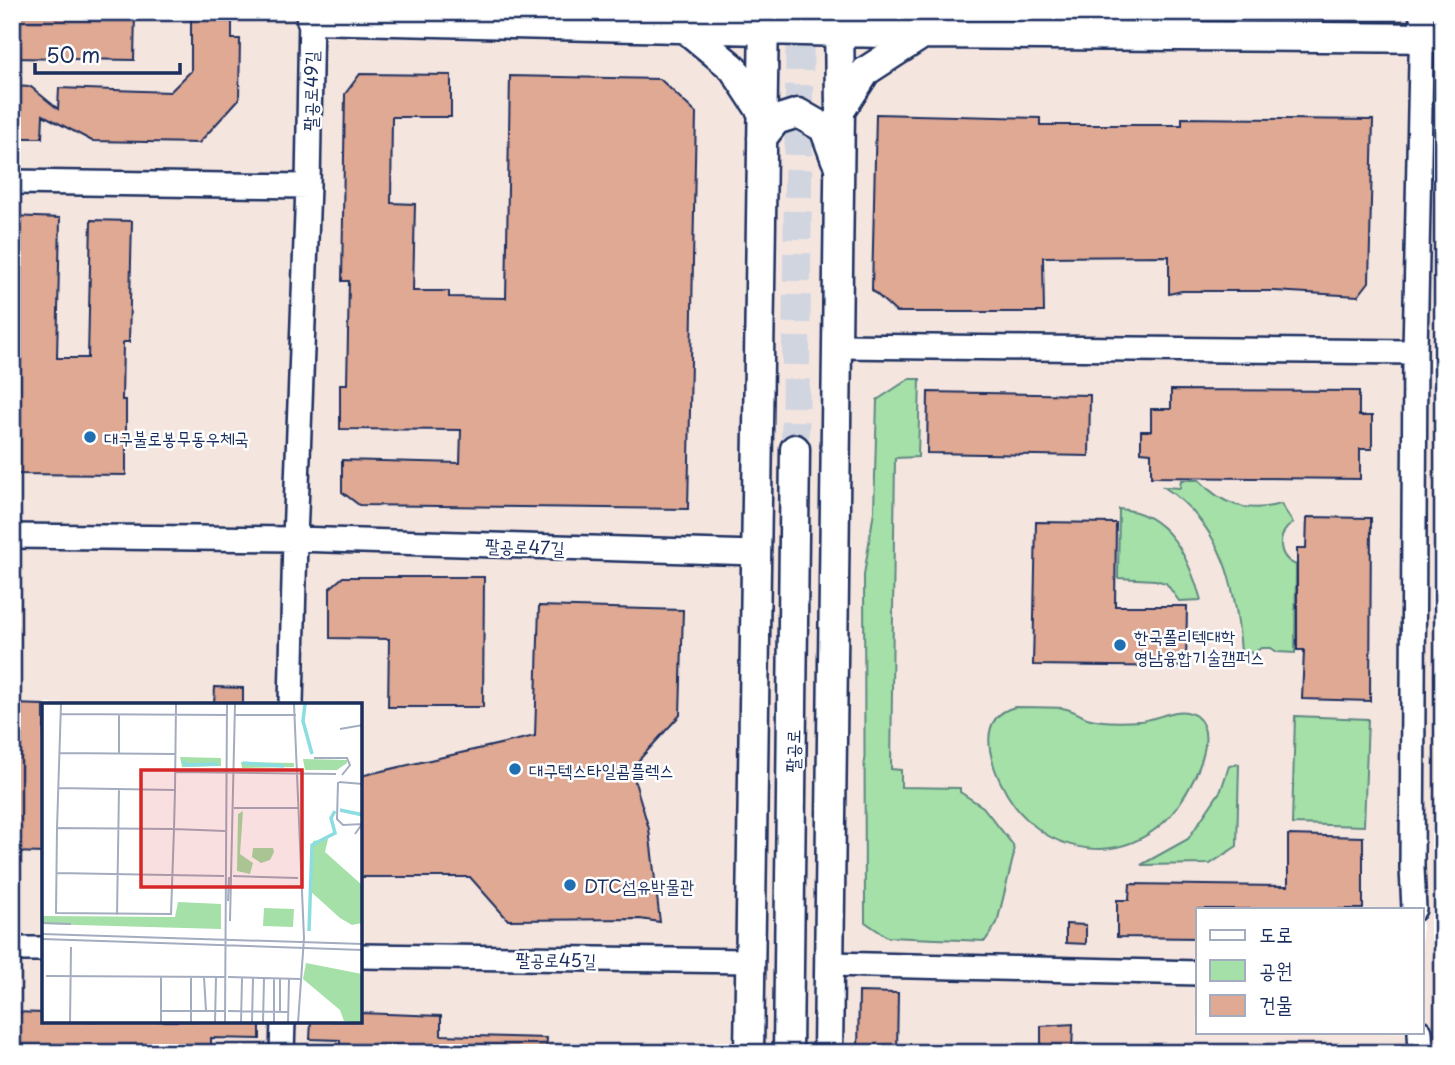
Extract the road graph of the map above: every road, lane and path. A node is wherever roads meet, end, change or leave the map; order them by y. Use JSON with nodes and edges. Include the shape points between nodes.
{"nodes":[{"id":1,"x":894,"y":12,"type":"edge"},
{"id":2,"x":311,"y":16,"type":"edge"},
{"id":3,"x":695,"y":20,"type":"edge"},
{"id":4,"x":763,"y":21,"type":"edge"},
{"id":5,"x":839,"y":22,"type":"edge"},
{"id":6,"x":1429,"y":29,"type":"edge"},
{"id":7,"x":922,"y":34,"type":"junction"},
{"id":8,"x":840,"y":111,"type":"junction"},
{"id":9,"x":762,"y":125,"type":"junction"},
{"id":10,"x":839,"y":169,"type":"junction"},
{"id":11,"x":12,"y":182,"type":"edge"},
{"id":12,"x":308,"y":186,"type":"junction"},
{"id":13,"x":836,"y":346,"type":"junction"},
{"id":14,"x":1415,"y":352,"type":"junction"},
{"id":15,"x":795,"y":449,"type":"tunnel mouth"},
{"id":16,"x":12,"y":536,"type":"edge"},
{"id":17,"x":295,"y":539,"type":"junction"},
{"id":18,"x":756,"y":553,"type":"junction"},
{"id":19,"x":291,"y":703,"type":"edge"},
{"id":20,"x":1414,"y":908,"type":"edge"},
{"id":21,"x":12,"y":949,"type":"edge"},
{"id":22,"x":42,"y":949,"type":"edge"},
{"id":23,"x":362,"y":956,"type":"edge"},
{"id":24,"x":751,"y":961,"type":"junction"},
{"id":25,"x":830,"y":964,"type":"junction"},
{"id":26,"x":1196,"y":973,"type":"edge"},
{"id":27,"x":284,"y":1023,"type":"edge"},
{"id":28,"x":1420,"y":1034,"type":"edge"},
{"id":29,"x":282,"y":1053,"type":"edge"},
{"id":30,"x":749,"y":1053,"type":"edge"},
{"id":31,"x":788,"y":1053,"type":"edge"},
{"id":32,"x":828,"y":1053,"type":"edge"},
{"id":33,"x":1421,"y":1053,"type":"edge"}],
"edges":[{"from":1,"to":7,"type":"main road"},
{"from":2,"to":3,"type":"main road","name":"팔공로49길"},
{"from":2,"to":12,"type":"street","name":"팔공로49길"},
{"from":3,"to":4,"type":"main road","name":"팔공로49길"},
{"from":3,"to":9,"type":"main road","via":[[733,68]]},
{"from":4,"to":5,"type":"main road","name":"팔공로49길","via":[[797,30]]},
{"from":4,"to":9,"type":"main road"},
{"from":5,"to":7,"type":"main road","name":"팔공로49길"},
{"from":5,"to":8,"type":"main road"},
{"from":6,"to":7,"type":"main road","name":"팔공로49길"},
{"from":6,"to":14,"type":"street"},
{"from":7,"to":8,"type":"main road","via":[[866,71]]},
{"from":8,"to":10,"type":"main road"},
{"from":9,"to":10,"type":"main road","via":[[798,113],[824,128]]},
{"from":9,"to":18,"type":"main road"},
{"from":10,"to":13,"type":"main road"},
{"from":11,"to":12,"type":"street"},
{"from":12,"to":17,"type":"street","name":"팔공로49길"},
{"from":13,"to":14,"type":"street"},
{"from":13,"to":25,"type":"main road"},
{"from":14,"to":20,"type":"street"},
{"from":15,"to":31,"type":"main road","name":"팔공로"},
{"from":16,"to":17,"type":"street","name":"팔공로47길"},
{"from":17,"to":18,"type":"street","name":"팔공로47길"},
{"from":17,"to":19,"type":"street"},
{"from":18,"to":24,"type":"main road"},
{"from":21,"to":22,"type":"street"},
{"from":23,"to":24,"type":"street","name":"팔공로45길"},
{"from":24,"to":30,"type":"main road"},
{"from":25,"to":26,"type":"street"},
{"from":25,"to":32,"type":"main road"},
{"from":27,"to":29,"type":"street"},
{"from":28,"to":33,"type":"street"}]}
